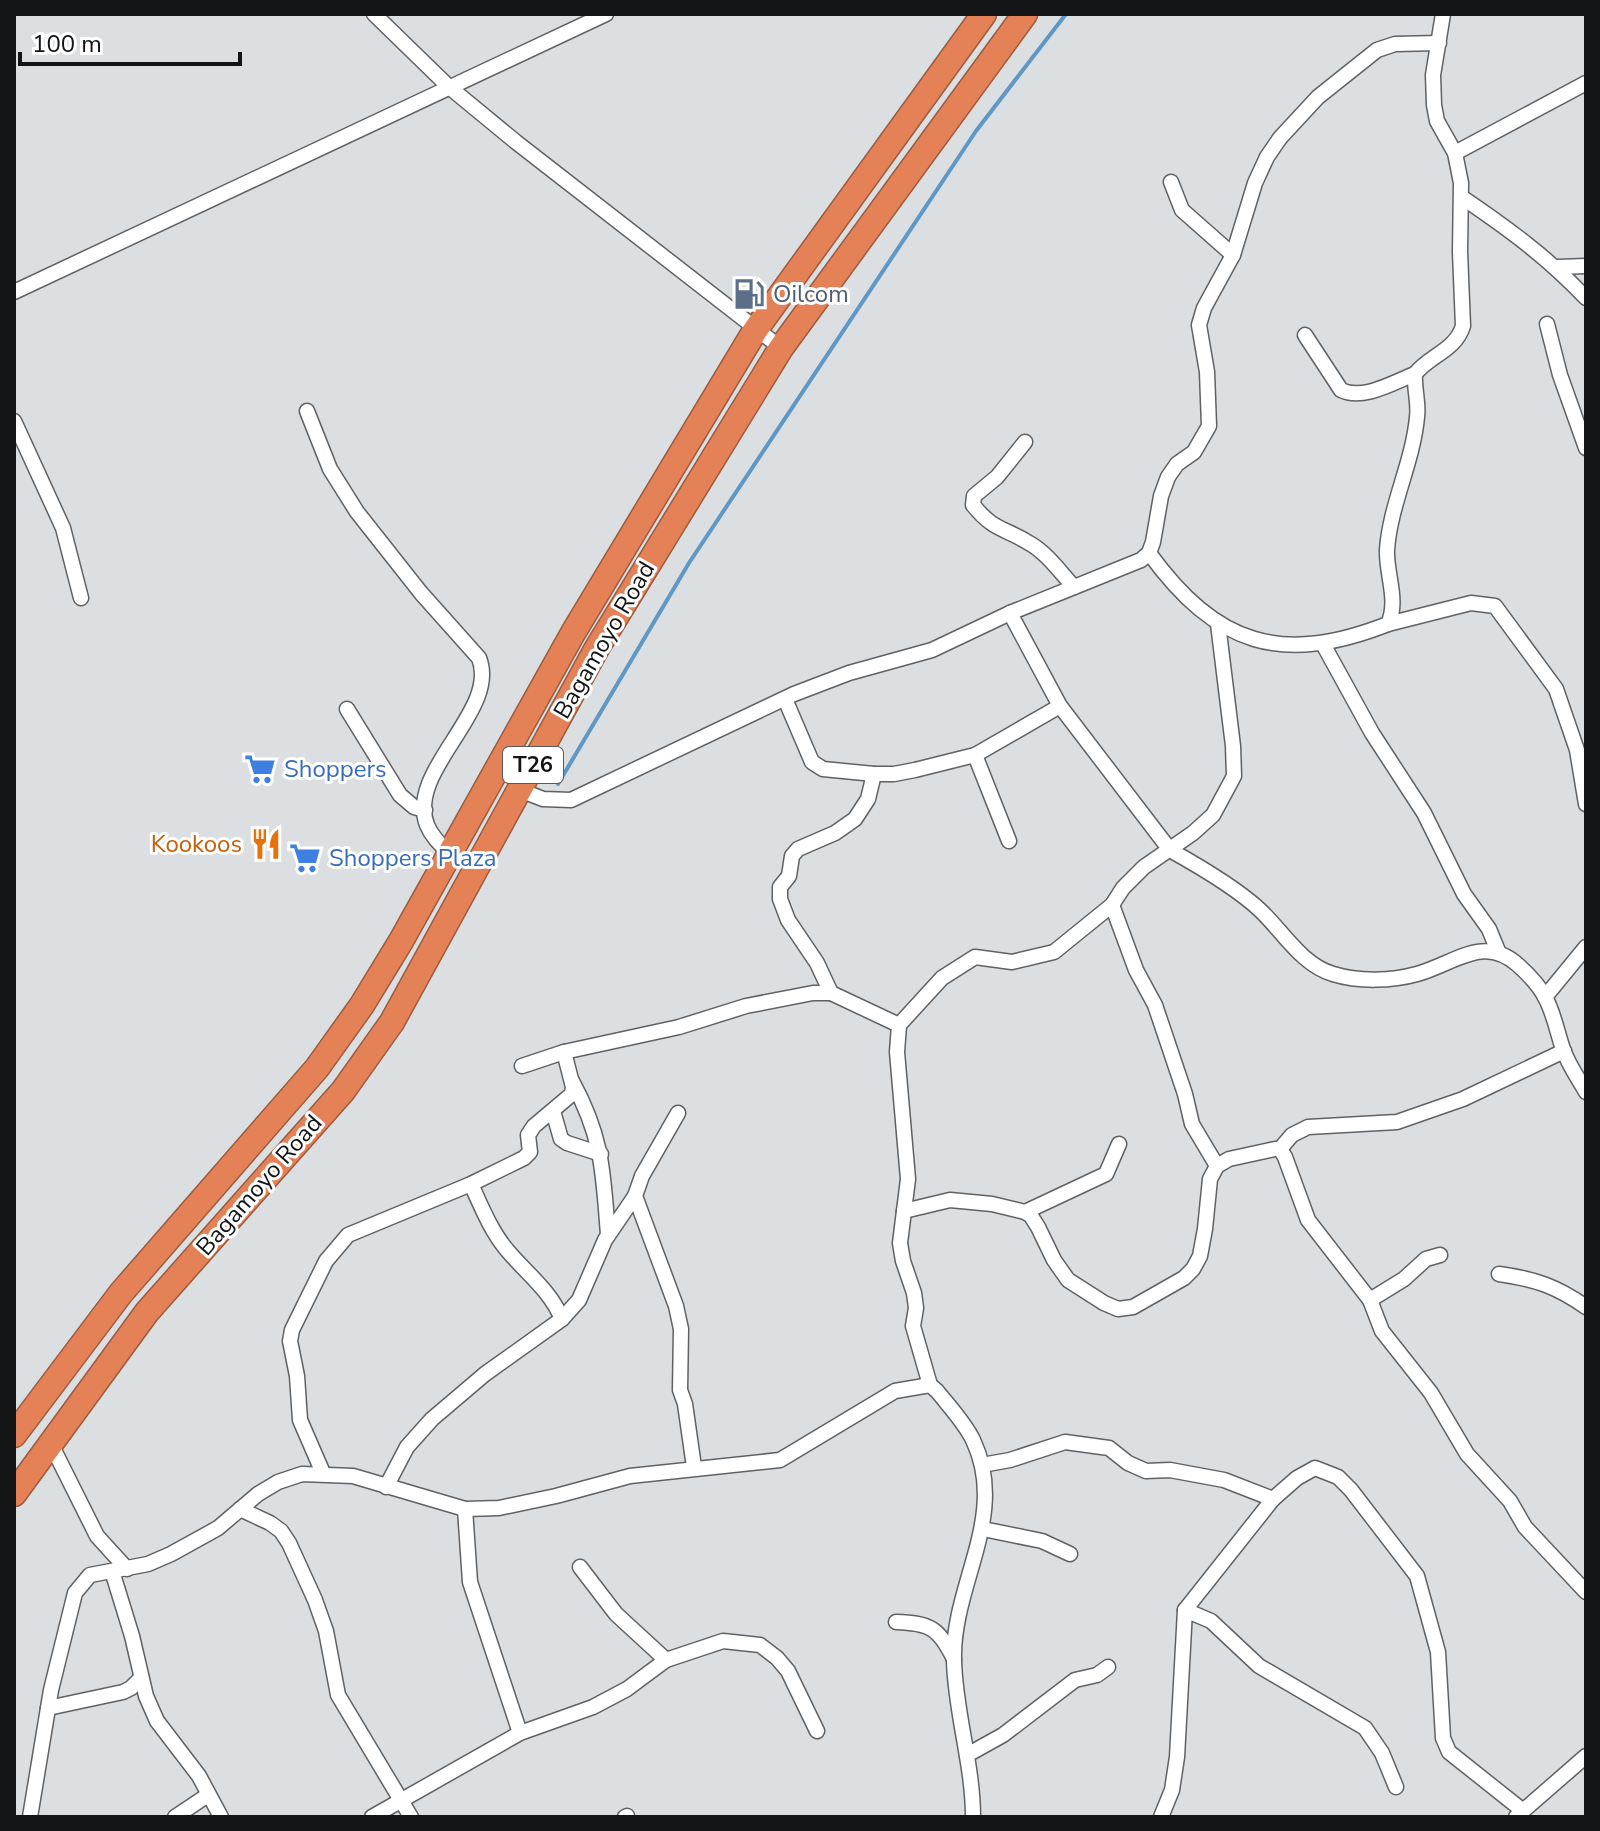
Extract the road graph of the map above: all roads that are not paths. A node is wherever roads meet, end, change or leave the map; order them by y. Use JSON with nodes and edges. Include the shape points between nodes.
{"nodes":[{"id":1,"x":374,"y":14,"type":"edge"},
{"id":2,"x":606,"y":14,"type":"edge"},
{"id":3,"x":984,"y":14,"type":"edge"},
{"id":4,"x":1025,"y":14,"type":"edge"},
{"id":5,"x":1443,"y":14,"type":"edge"},
{"id":6,"x":1439,"y":43,"type":"junction"},
{"id":7,"x":1586,"y":83,"type":"edge"},
{"id":8,"x":448,"y":86,"type":"junction"},
{"id":9,"x":1455,"y":153,"type":"junction"},
{"id":10,"x":1171,"y":182,"type":"dead end"},
{"id":11,"x":1463,"y":198,"type":"junction"},
{"id":12,"x":1233,"y":255,"type":"junction"},
{"id":13,"x":1586,"y":266,"type":"edge"},
{"id":14,"x":1558,"y":267,"type":"junction"},
{"id":15,"x":14,"y":292,"type":"edge"},
{"id":16,"x":1586,"y":298,"type":"edge"},
{"id":17,"x":1547,"y":324,"type":"dead end"},
{"id":18,"x":756,"y":329,"type":"junction"},
{"id":19,"x":1305,"y":335,"type":"dead end"},
{"id":20,"x":781,"y":348,"type":"junction"},
{"id":21,"x":1415,"y":374,"type":"junction"},
{"id":22,"x":307,"y":411,"type":"dead end"},
{"id":23,"x":14,"y":421,"type":"edge"},
{"id":24,"x":1025,"y":442,"type":"dead end"},
{"id":25,"x":1586,"y":448,"type":"edge"},
{"id":26,"x":1149,"y":553,"type":"junction"},
{"id":27,"x":1074,"y":587,"type":"junction"},
{"id":28,"x":81,"y":598,"type":"dead end"},
{"id":29,"x":1010,"y":613,"type":"junction"},
{"id":30,"x":1218,"y":624,"type":"junction"},
{"id":31,"x":1388,"y":624,"type":"junction"},
{"id":32,"x":1323,"y":644,"type":"junction"},
{"id":33,"x":785,"y":699,"type":"junction"},
{"id":34,"x":1060,"y":706,"type":"junction"},
{"id":35,"x":347,"y":709,"type":"dead end"},
{"id":36,"x":975,"y":755,"type":"junction"},
{"id":37,"x":874,"y":774,"type":"junction"},
{"id":38,"x":520,"y":790,"type":"junction"},
{"id":39,"x":1586,"y":804,"type":"edge"},
{"id":40,"x":425,"y":810,"type":"junction"},
{"id":41,"x":1009,"y":841,"type":"dead end"},
{"id":42,"x":1170,"y":850,"type":"junction"},
{"id":43,"x":450,"y":854,"type":"junction"},
{"id":44,"x":1112,"y":905,"type":"junction"},
{"id":45,"x":1586,"y":947,"type":"edge"},
{"id":46,"x":1498,"y":951,"type":"junction"},
{"id":47,"x":831,"y":993,"type":"junction"},
{"id":48,"x":1545,"y":997,"type":"junction"},
{"id":49,"x":899,"y":1025,"type":"junction"},
{"id":50,"x":1564,"y":1051,"type":"junction"},
{"id":51,"x":564,"y":1052,"type":"junction"},
{"id":52,"x":522,"y":1066,"type":"dead end"},
{"id":53,"x":572,"y":1081,"type":"junction"},
{"id":54,"x":1586,"y":1092,"type":"edge"},
{"id":55,"x":553,"y":1111,"type":"junction"},
{"id":56,"x":678,"y":1113,"type":"dead end"},
{"id":57,"x":1119,"y":1144,"type":"dead end"},
{"id":58,"x":1280,"y":1149,"type":"junction"},
{"id":59,"x":601,"y":1154,"type":"junction"},
{"id":60,"x":1217,"y":1166,"type":"junction"},
{"id":61,"x":471,"y":1184,"type":"junction"},
{"id":62,"x":635,"y":1196,"type":"junction"},
{"id":63,"x":904,"y":1211,"type":"junction"},
{"id":64,"x":1025,"y":1212,"type":"junction"},
{"id":65,"x":608,"y":1235,"type":"junction"},
{"id":66,"x":1440,"y":1255,"type":"dead end"},
{"id":67,"x":1499,"y":1274,"type":"dead end"},
{"id":68,"x":1370,"y":1300,"type":"junction"},
{"id":69,"x":1586,"y":1307,"type":"edge"},
{"id":70,"x":562,"y":1319,"type":"junction"},
{"id":71,"x":930,"y":1385,"type":"junction"},
{"id":72,"x":17,"y":1426,"type":"edge"},
{"id":73,"x":51,"y":1444,"type":"junction"},
{"id":74,"x":982,"y":1465,"type":"junction"},
{"id":75,"x":694,"y":1467,"type":"junction"},
{"id":76,"x":323,"y":1473,"type":"junction"},
{"id":77,"x":386,"y":1487,"type":"junction"},
{"id":78,"x":14,"y":1494,"type":"edge"},
{"id":79,"x":1273,"y":1499,"type":"junction"},
{"id":80,"x":240,"y":1509,"type":"junction"},
{"id":81,"x":465,"y":1509,"type":"junction"},
{"id":82,"x":983,"y":1529,"type":"junction"},
{"id":83,"x":1070,"y":1554,"type":"dead end"},
{"id":84,"x":580,"y":1567,"type":"dead end"},
{"id":85,"x":127,"y":1569,"type":"junction"},
{"id":86,"x":112,"y":1571,"type":"junction"},
{"id":87,"x":1586,"y":1592,"type":"edge"},
{"id":88,"x":1185,"y":1610,"type":"junction"},
{"id":89,"x":896,"y":1622,"type":"dead end"},
{"id":90,"x":954,"y":1659,"type":"junction"},
{"id":91,"x":666,"y":1660,"type":"junction"},
{"id":92,"x":1108,"y":1667,"type":"dead end"},
{"id":93,"x":141,"y":1678,"type":"junction"},
{"id":94,"x":48,"y":1708,"type":"junction"},
{"id":95,"x":817,"y":1731,"type":"dead end"},
{"id":96,"x":520,"y":1733,"type":"junction"},
{"id":97,"x":967,"y":1755,"type":"junction"},
{"id":98,"x":1586,"y":1756,"type":"edge"},
{"id":99,"x":1396,"y":1787,"type":"dead end"},
{"id":100,"x":208,"y":1795,"type":"junction"},
{"id":101,"x":402,"y":1801,"type":"junction"},
{"id":102,"x":1519,"y":1814,"type":"edge"},
{"id":103,"x":30,"y":1817,"type":"edge"},
{"id":104,"x":175,"y":1817,"type":"edge"},
{"id":105,"x":221,"y":1817,"type":"edge"},
{"id":106,"x":372,"y":1817,"type":"edge"},
{"id":107,"x":411,"y":1817,"type":"edge"},
{"id":108,"x":973,"y":1817,"type":"edge"},
{"id":109,"x":1161,"y":1817,"type":"edge"}],
"edges":[{"from":1,"to":8,"type":"street"},
{"from":2,"to":8,"type":"street"},
{"from":3,"to":18,"type":"highway","name":"Bagamoyo Road","number":"T26"},
{"from":4,"to":20,"type":"highway","name":"Bagamoyo Road","number":"T26"},
{"from":5,"to":6,"type":"street"},
{"from":6,"to":9,"type":"street","via":[[1434,105]]},
{"from":6,"to":12,"type":"street","via":[[1377,50],[1318,97],[1267,157]]},
{"from":7,"to":9,"type":"street"},
{"from":8,"to":15,"type":"street"},
{"from":8,"to":18,"type":"street"},
{"from":9,"to":11,"type":"street"},
{"from":10,"to":12,"type":"street","via":[[1182,210]]},
{"from":11,"to":14,"type":"street"},
{"from":11,"to":21,"type":"street","via":[[1463,326],[1459,338]]},
{"from":12,"to":26,"type":"street","via":[[1199,325],[1209,426],[1194,452],[1168,477]]},
{"from":13,"to":14,"type":"street"},
{"from":14,"to":16,"type":"street"},
{"from":17,"to":25,"type":"street"},
{"from":18,"to":20,"type":"street"},
{"from":18,"to":43,"type":"highway","name":"Bagamoyo Road","number":"T26","via":[[573,633]]},
{"from":19,"to":21,"type":"street","via":[[1348,393],[1360,394]]},
{"from":20,"to":38,"type":"highway","name":"Bagamoyo Road","number":"T26","via":[[597,648]]},
{"from":21,"to":31,"type":"street","via":[[1417,418],[1387,551],[1392,604]]},
{"from":22,"to":40,"type":"street","via":[[330,469],[357,512],[483,667],[483,685],[433,778]]},
{"from":23,"to":28,"type":"street","via":[[63,528]]},
{"from":24,"to":27,"type":"street","via":[[974,496],[973,505],[985,520],[1031,543]]},
{"from":26,"to":27,"type":"street"},
{"from":26,"to":30,"type":"street","via":[[1171,583]]},
{"from":27,"to":29,"type":"street"},
{"from":29,"to":33,"type":"street","via":[[932,650],[849,673]]},
{"from":29,"to":34,"type":"street"},
{"from":30,"to":32,"type":"street","via":[[1273,644]]},
{"from":30,"to":42,"type":"street","via":[[1234,776],[1213,815]]},
{"from":31,"to":32,"type":"street"},
{"from":31,"to":39,"type":"street","via":[[1471,603],[1495,606],[1556,689],[1577,750]]},
{"from":32,"to":46,"type":"street","via":[[1424,813]]},
{"from":33,"to":37,"type":"street","via":[[812,762],[823,769]]},
{"from":33,"to":38,"type":"street","via":[[571,800],[543,799]]},
{"from":34,"to":36,"type":"street"},
{"from":34,"to":42,"type":"street"},
{"from":35,"to":40,"type":"street","via":[[400,795]]},
{"from":36,"to":37,"type":"street"},
{"from":36,"to":41,"type":"street"},
{"from":37,"to":47,"type":"street","via":[[868,799],[855,819],[798,849],[780,887],[788,920]]},
{"from":38,"to":73,"type":"highway","name":"Bagamoyo Road","number":"T26","via":[[384,1034],[343,1091],[147,1312]]},
{"from":40,"to":43,"type":"street","via":[[429,829]]},
{"from":42,"to":44,"type":"street","via":[[1144,867]]},
{"from":42,"to":46,"type":"street","via":[[1259,908],[1297,950],[1332,974],[1387,980],[1474,953]]},
{"from":43,"to":72,"type":"highway","name":"Bagamoyo Road","number":"T26","via":[[362,1005],[317,1068],[121,1293]]},
{"from":44,"to":49,"type":"street","via":[[1054,952],[1012,962],[975,957],[962,963]]},
{"from":44,"to":60,"type":"street","via":[[1155,1005],[1192,1124]]},
{"from":45,"to":48,"type":"street"},
{"from":46,"to":48,"type":"street","via":[[1521,967]]},
{"from":47,"to":49,"type":"street"},
{"from":47,"to":51,"type":"street","via":[[746,1006]]},
{"from":48,"to":50,"type":"street"},
{"from":49,"to":63,"type":"street","via":[[908,1179]]},
{"from":50,"to":54,"type":"street"},
{"from":50,"to":58,"type":"street","via":[[1463,1099],[1397,1122],[1308,1127]]},
{"from":51,"to":52,"type":"street"},
{"from":51,"to":53,"type":"street"},
{"from":53,"to":55,"type":"street","via":[[572,1094]]},
{"from":53,"to":59,"type":"street"},
{"from":55,"to":59,"type":"street","via":[[561,1139]]},
{"from":55,"to":61,"type":"street","via":[[528,1135],[530,1152],[524,1158]]},
{"from":56,"to":62,"type":"street"},
{"from":57,"to":64,"type":"street","via":[[1106,1174]]},
{"from":58,"to":60,"type":"street"},
{"from":58,"to":68,"type":"street","via":[[1308,1220]]},
{"from":59,"to":65,"type":"street"},
{"from":60,"to":64,"type":"street","via":[[1193,1269],[1133,1307],[1118,1309],[1068,1280]]},
{"from":61,"to":70,"type":"street","via":[[507,1250],[547,1292]]},
{"from":61,"to":76,"type":"street","via":[[348,1235],[326,1261],[290,1341],[300,1420]]},
{"from":62,"to":65,"type":"street"},
{"from":62,"to":75,"type":"street","via":[[676,1306],[680,1390]]},
{"from":63,"to":64,"type":"street","via":[[950,1200]]},
{"from":63,"to":71,"type":"street","via":[[900,1243],[914,1293],[913,1326]]},
{"from":65,"to":70,"type":"street","via":[[579,1300]]},
{"from":66,"to":68,"type":"street","via":[[1426,1259]]},
{"from":67,"to":69,"type":"street","via":[[1532,1278]]},
{"from":68,"to":87,"type":"street","via":[[1382,1331],[1431,1393],[1467,1454]]},
{"from":70,"to":77,"type":"street","via":[[432,1419],[407,1447]]},
{"from":71,"to":74,"type":"street","via":[[972,1438]]},
{"from":71,"to":75,"type":"street","via":[[895,1391],[780,1460]]},
{"from":73,"to":78,"type":"highway","name":"Bagamoyo Road","number":"T26"},
{"from":73,"to":85,"type":"street","via":[[97,1536]]},
{"from":74,"to":79,"type":"street","via":[[1065,1442],[1109,1448],[1146,1471],[1224,1480]]},
{"from":74,"to":82,"type":"street"},
{"from":75,"to":81,"type":"street","via":[[630,1476],[499,1508]]},
{"from":76,"to":77,"type":"street"},
{"from":76,"to":80,"type":"street","via":[[278,1482]]},
{"from":77,"to":81,"type":"street"},
{"from":79,"to":88,"type":"street"},
{"from":79,"to":102,"type":"street","via":[[1315,1468],[1338,1477],[1351,1490],[1420,1584],[1438,1652],[1443,1738],[1449,1752]]},
{"from":80,"to":85,"type":"street","via":[[171,1554]]},
{"from":80,"to":101,"type":"street","via":[[270,1523],[289,1543],[326,1631],[338,1695]]},
{"from":81,"to":96,"type":"street","via":[[470,1582]]},
{"from":82,"to":83,"type":"street","via":[[1042,1541]]},
{"from":82,"to":90,"type":"street","via":[[967,1580]]},
{"from":84,"to":91,"type":"street","via":[[616,1614]]},
{"from":85,"to":86,"type":"street"},
{"from":86,"to":93,"type":"street"},
{"from":86,"to":94,"type":"street","via":[[90,1575],[75,1593]]},
{"from":88,"to":99,"type":"street","via":[[1211,1621],[1259,1666],[1365,1728]]},
{"from":88,"to":109,"type":"street","via":[[1177,1757]]},
{"from":89,"to":90,"type":"street","via":[[936,1630]]},
{"from":90,"to":97,"type":"street"},
{"from":91,"to":95,"type":"street","via":[[723,1641],[760,1645],[788,1671]]},
{"from":91,"to":96,"type":"street","via":[[610,1699]]},
{"from":92,"to":97,"type":"street","via":[[1075,1680],[1003,1735]]},
{"from":93,"to":94,"type":"street","via":[[123,1692]]},
{"from":93,"to":100,"type":"street","via":[[157,1721]]},
{"from":94,"to":103,"type":"street"},
{"from":96,"to":101,"type":"street"},
{"from":97,"to":108,"type":"street"},
{"from":98,"to":102,"type":"street"},
{"from":100,"to":104,"type":"street"},
{"from":100,"to":105,"type":"street"},
{"from":101,"to":106,"type":"street"},
{"from":101,"to":107,"type":"street"}]}
